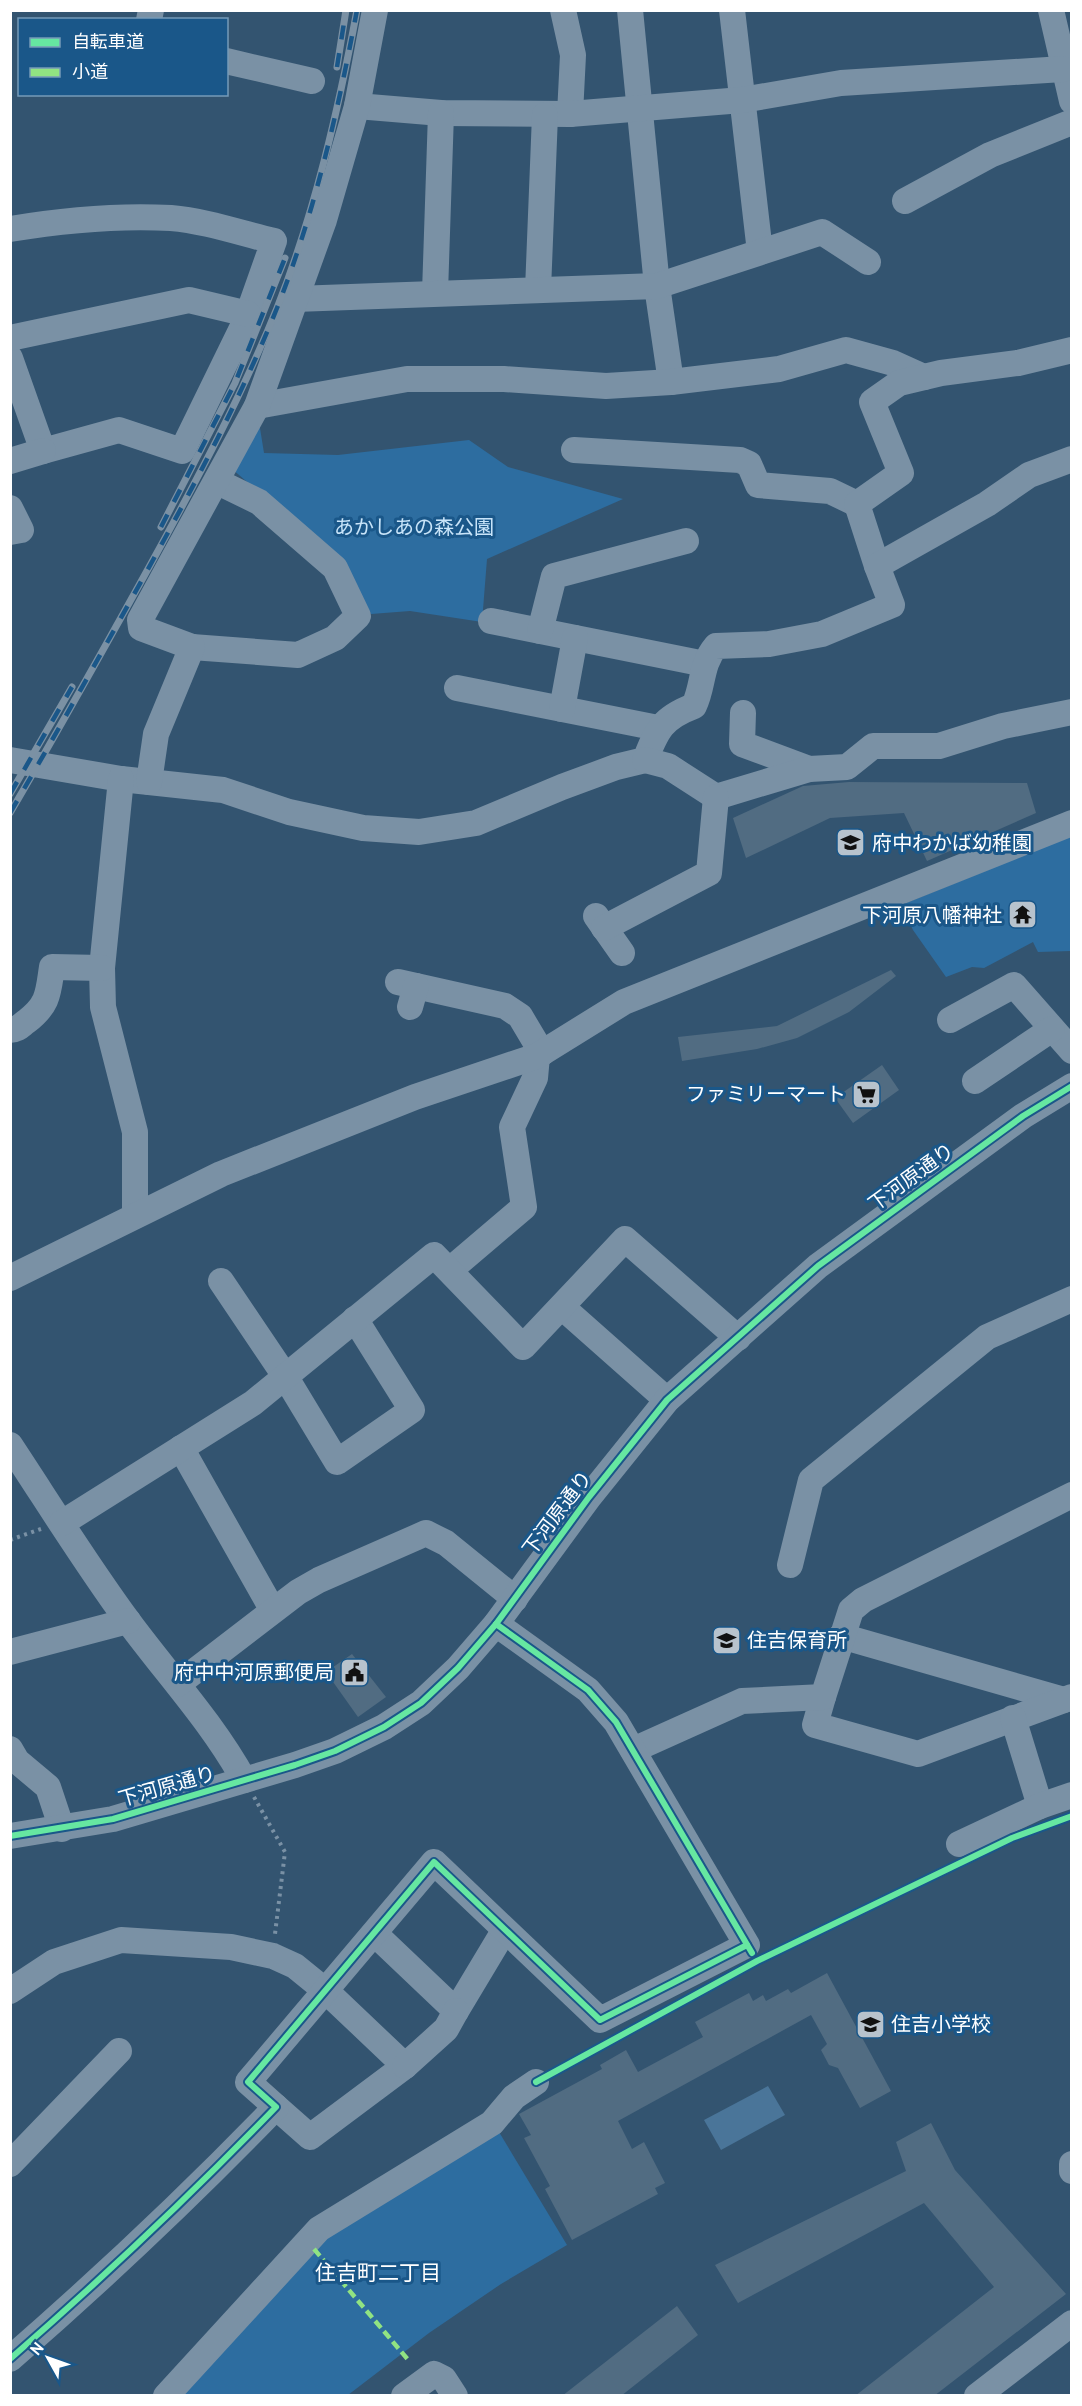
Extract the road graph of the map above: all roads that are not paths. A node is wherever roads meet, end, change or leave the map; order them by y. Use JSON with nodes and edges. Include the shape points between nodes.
{"nodes":[{"id":1,"x":375,"y":10,"type":"edge"},
{"id":2,"x":563,"y":10,"type":"edge"},
{"id":3,"x":630,"y":10,"type":"edge"},
{"id":4,"x":732,"y":10,"type":"edge"},
{"id":5,"x":1059,"y":19,"type":"edge"},
{"id":6,"x":228,"y":61,"type":"edge"},
{"id":7,"x":1063,"y":69,"type":"junction"},
{"id":8,"x":312,"y":81,"type":"dead end"},
{"id":9,"x":742,"y":100,"type":"junction"},
{"id":10,"x":1071,"y":101,"type":"edge"},
{"id":11,"x":357,"y":106,"type":"junction"},
{"id":12,"x":641,"y":109,"type":"junction"},
{"id":13,"x":441,"y":113,"type":"junction"},
{"id":14,"x":557,"y":115,"type":"junction"},
{"id":15,"x":1071,"y":122,"type":"edge"},
{"id":16,"x":905,"y":201,"type":"dead end"},
{"id":17,"x":10,"y":229,"type":"edge"},
{"id":18,"x":760,"y":252,"type":"junction"},
{"id":19,"x":868,"y":262,"type":"dead end"},
{"id":20,"x":657,"y":286,"type":"junction"},
{"id":21,"x":538,"y":290,"type":"junction"},
{"id":22,"x":435,"y":293,"type":"junction"},
{"id":23,"x":295,"y":299,"type":"junction"},
{"id":24,"x":248,"y":314,"type":"junction"},
{"id":25,"x":10,"y":338,"type":"edge"},
{"id":26,"x":1071,"y":350,"type":"edge"},
{"id":27,"x":10,"y":358,"type":"edge"},
{"id":28,"x":924,"y":377,"type":"junction"},
{"id":29,"x":671,"y":382,"type":"junction"},
{"id":30,"x":257,"y":406,"type":"junction"},
{"id":31,"x":43,"y":450,"type":"junction"},
{"id":32,"x":574,"y":450,"type":"dead end"},
{"id":33,"x":1071,"y":459,"type":"edge"},
{"id":34,"x":10,"y":461,"type":"edge"},
{"id":35,"x":218,"y":482,"type":"junction"},
{"id":36,"x":857,"y":504,"type":"junction"},
{"id":37,"x":10,"y":508,"type":"edge"},
{"id":38,"x":10,"y":532,"type":"edge"},
{"id":39,"x":686,"y":541,"type":"dead end"},
{"id":40,"x":877,"y":566,"type":"junction"},
{"id":41,"x":491,"y":621,"type":"dead end"},
{"id":42,"x":540,"y":630,"type":"junction"},
{"id":43,"x":575,"y":638,"type":"junction"},
{"id":44,"x":192,"y":647,"type":"junction"},
{"id":45,"x":705,"y":664,"type":"junction"},
{"id":46,"x":457,"y":688,"type":"dead end"},
{"id":47,"x":562,"y":709,"type":"junction"},
{"id":48,"x":1071,"y":712,"type":"edge"},
{"id":49,"x":744,"y":713,"type":"dead end"},
{"id":50,"x":658,"y":728,"type":"junction"},
{"id":51,"x":11,"y":760,"type":"edge"},
{"id":52,"x":645,"y":760,"type":"junction"},
{"id":53,"x":809,"y":769,"type":"junction"},
{"id":54,"x":121,"y":779,"type":"junction"},
{"id":55,"x":149,"y":782,"type":"junction"},
{"id":56,"x":716,"y":797,"type":"junction"},
{"id":57,"x":1071,"y":823,"type":"edge"},
{"id":58,"x":622,"y":953,"type":"dead end"},
{"id":59,"x":102,"y":968,"type":"junction"},
{"id":60,"x":408,"y":992,"type":"dead end"},
{"id":61,"x":950,"y":1020,"type":"dead end"},
{"id":62,"x":1052,"y":1029,"type":"junction"},
{"id":63,"x":10,"y":1030,"type":"edge"},
{"id":64,"x":1071,"y":1051,"type":"edge"},
{"id":65,"x":540,"y":1054,"type":"junction"},
{"id":66,"x":975,"y":1081,"type":"dead end"},
{"id":67,"x":1071,"y":1086,"type":"edge"},
{"id":68,"x":135,"y":1215,"type":"junction"},
{"id":69,"x":442,"y":1263,"type":"junction"},
{"id":70,"x":10,"y":1278,"type":"edge"},
{"id":71,"x":221,"y":1281,"type":"dead end"},
{"id":72,"x":1071,"y":1299,"type":"edge"},
{"id":73,"x":562,"y":1307,"type":"junction"},
{"id":74,"x":355,"y":1319,"type":"junction"},
{"id":75,"x":738,"y":1338,"type":"junction"},
{"id":76,"x":285,"y":1376,"type":"junction"},
{"id":77,"x":667,"y":1400,"type":"junction"},
{"id":78,"x":10,"y":1445,"type":"edge"},
{"id":79,"x":181,"y":1448,"type":"junction"},
{"id":80,"x":1071,"y":1495,"type":"edge"},
{"id":81,"x":62,"y":1522,"type":"junction"},
{"id":82,"x":790,"y":1566,"type":"dead end"},
{"id":83,"x":515,"y":1599,"type":"junction"},
{"id":84,"x":272,"y":1609,"type":"junction"},
{"id":85,"x":128,"y":1621,"type":"junction"},
{"id":86,"x":496,"y":1624,"type":"junction"},
{"id":87,"x":841,"y":1636,"type":"junction"},
{"id":88,"x":10,"y":1652,"type":"edge"},
{"id":89,"x":178,"y":1684,"type":"junction"},
{"id":90,"x":824,"y":1697,"type":"junction"},
{"id":91,"x":1068,"y":1699,"type":"edge"},
{"id":92,"x":1013,"y":1718,"type":"junction"},
{"id":93,"x":10,"y":1749,"type":"edge"},
{"id":94,"x":633,"y":1750,"type":"junction"},
{"id":95,"x":244,"y":1780,"type":"junction"},
{"id":96,"x":1071,"y":1795,"type":"edge"},
{"id":97,"x":1040,"y":1806,"type":"junction"},
{"id":98,"x":62,"y":1829,"type":"junction"},
{"id":99,"x":10,"y":1836,"type":"edge"},
{"id":100,"x":959,"y":1844,"type":"dead end"},
{"id":101,"x":504,"y":1931,"type":"junction"},
{"id":102,"x":375,"y":1934,"type":"junction"},
{"id":103,"x":10,"y":1991,"type":"edge"},
{"id":104,"x":327,"y":1992,"type":"junction"},
{"id":105,"x":456,"y":2011,"type":"junction"},
{"id":106,"x":119,"y":2051,"type":"dead end"},
{"id":107,"x":405,"y":2066,"type":"junction"},
{"id":108,"x":536,"y":2082,"type":"dead end"},
{"id":109,"x":276,"y":2107,"type":"junction"},
{"id":110,"x":10,"y":2164,"type":"edge"},
{"id":111,"x":1071,"y":2164,"type":"edge"},
{"id":112,"x":1071,"y":2171,"type":"edge"},
{"id":113,"x":1071,"y":2323,"type":"edge"},
{"id":114,"x":10,"y":2359,"type":"edge"},
{"id":115,"x":166,"y":2396,"type":"edge"},
{"id":116,"x":404,"y":2396,"type":"edge"},
{"id":117,"x":455,"y":2396,"type":"edge"},
{"id":118,"x":976,"y":2396,"type":"edge"}],
"edges":[{"from":1,"to":11,"type":"street"},
{"from":2,"to":14,"type":"street","via":[[573,55]]},
{"from":3,"to":12,"type":"street"},
{"from":4,"to":9,"type":"street"},
{"from":5,"to":7,"type":"street"},
{"from":6,"to":8,"type":"street"},
{"from":7,"to":9,"type":"street","via":[[841,83]]},
{"from":7,"to":10,"type":"street"},
{"from":9,"to":12,"type":"street"},
{"from":9,"to":18,"type":"street"},
{"from":11,"to":13,"type":"street"},
{"from":11,"to":23,"type":"street","via":[[324,220]]},
{"from":12,"to":14,"type":"street"},
{"from":12,"to":20,"type":"street"},
{"from":13,"to":14,"type":"street"},
{"from":13,"to":22,"type":"street"},
{"from":14,"to":21,"type":"street"},
{"from":15,"to":16,"type":"street","via":[[990,154]]},
{"from":17,"to":24,"type":"street","via":[[75,218],[171,218],[274,242]]},
{"from":18,"to":19,"type":"street","via":[[822,232]]},
{"from":18,"to":20,"type":"street"},
{"from":20,"to":21,"type":"street"},
{"from":20,"to":29,"type":"street"},
{"from":21,"to":22,"type":"street"},
{"from":22,"to":23,"type":"street"},
{"from":23,"to":30,"type":"street"},
{"from":24,"to":25,"type":"street","via":[[189,300]]},
{"from":24,"to":31,"type":"street","via":[[182,451],[119,430]]},
{"from":26,"to":28,"type":"street","via":[[1018,363]]},
{"from":27,"to":31,"type":"street"},
{"from":28,"to":29,"type":"street","via":[[893,363],[846,350],[779,369]]},
{"from":28,"to":36,"type":"street","via":[[899,383],[872,402],[901,473]]},
{"from":29,"to":30,"type":"street","via":[[606,386],[504,379],[407,379]]},
{"from":30,"to":35,"type":"street"},
{"from":31,"to":34,"type":"street"},
{"from":32,"to":36,"type":"street","via":[[740,460],[749,464],[758,485],[830,491]]},
{"from":33,"to":40,"type":"street","via":[[1029,476]]},
{"from":35,"to":44,"type":"street","via":[[140,620],[141,628]]},
{"from":35,"to":44,"type":"street","via":[[259,502],[335,568],[358,616],[336,638],[298,654]]},
{"from":36,"to":40,"type":"street"},
{"from":37,"to":38,"type":"street","via":[[21,530]]},
{"from":39,"to":42,"type":"street","via":[[554,576]]},
{"from":40,"to":45,"type":"street","via":[[892,605],[822,634],[769,644],[716,646]]},
{"from":41,"to":42,"type":"street"},
{"from":42,"to":43,"type":"street"},
{"from":43,"to":45,"type":"street"},
{"from":43,"to":47,"type":"street"},
{"from":44,"to":55,"type":"street","via":[[156,734]]},
{"from":45,"to":50,"type":"street","via":[[694,706],[675,713]]},
{"from":46,"to":47,"type":"street"},
{"from":47,"to":50,"type":"street"},
{"from":48,"to":53,"type":"street","via":[[1003,726],[939,746],[873,746],[847,767]]},
{"from":49,"to":53,"type":"street","via":[[742,744]]},
{"from":50,"to":52,"type":"street"},
{"from":51,"to":54,"type":"street"},
{"from":52,"to":55,"type":"street","via":[[562,787],[476,823],[419,832],[363,828],[289,812],[223,790]]},
{"from":52,"to":56,"type":"street","via":[[668,766]]},
{"from":53,"to":56,"type":"street"},
{"from":54,"to":55,"type":"street"},
{"from":54,"to":59,"type":"street"},
{"from":56,"to":58,"type":"street","via":[[709,873],[600,922]]},
{"from":57,"to":65,"type":"street","via":[[624,1002]]},
{"from":59,"to":63,"type":"street","via":[[52,967],[47,999],[38,1012],[16,1030]]},
{"from":59,"to":68,"type":"street","via":[[103,1007],[135,1132]]},
{"from":60,"to":65,"type":"street","via":[[505,1006],[520,1016]]},
{"from":61,"to":62,"type":"street","via":[[1014,986]]},
{"from":62,"to":64,"type":"street"},
{"from":62,"to":66,"type":"street"},
{"from":65,"to":68,"type":"street","via":[[415,1097],[231,1170]]},
{"from":65,"to":69,"type":"street","via":[[535,1078],[512,1127],[524,1207]]},
{"from":67,"to":75,"type":"street","name":"下河原通り","via":[[1023,1116],[818,1266]]},
{"from":68,"to":70,"type":"street"},
{"from":69,"to":73,"type":"street","via":[[524,1347]]},
{"from":69,"to":74,"type":"street"},
{"from":71,"to":76,"type":"street"},
{"from":72,"to":82,"type":"street","via":[[987,1337],[811,1480]]},
{"from":73,"to":75,"type":"street","via":[[625,1239]]},
{"from":73,"to":77,"type":"street"},
{"from":74,"to":76,"type":"street"},
{"from":74,"to":76,"type":"street","via":[[412,1410],[337,1462]]},
{"from":75,"to":77,"type":"street","name":"下河原通り"},
{"from":76,"to":79,"type":"street","via":[[253,1403]]},
{"from":77,"to":83,"type":"street","name":"下河原通り","via":[[589,1497]]},
{"from":78,"to":81,"type":"street"},
{"from":79,"to":81,"type":"street"},
{"from":79,"to":84,"type":"street"},
{"from":80,"to":87,"type":"street","via":[[863,1599],[851,1610]]},
{"from":81,"to":85,"type":"street"},
{"from":83,"to":84,"type":"street","via":[[446,1543],[426,1533],[319,1580]]},
{"from":83,"to":86,"type":"street","name":"下河原通り"},
{"from":84,"to":89,"type":"street"},
{"from":85,"to":88,"type":"street"},
{"from":85,"to":89,"type":"street"},
{"from":86,"to":94,"type":"street","via":[[588,1690],[616,1722]]},
{"from":86,"to":95,"type":"street","name":"下河原通り","via":[[421,1703],[384,1727],[335,1750]]},
{"from":87,"to":90,"type":"street"},
{"from":87,"to":91,"type":"street"},
{"from":89,"to":95,"type":"street"},
{"from":90,"to":92,"type":"street","via":[[815,1725],[918,1754]]},
{"from":90,"to":94,"type":"street","via":[[742,1701]]},
{"from":91,"to":92,"type":"street"},
{"from":92,"to":97,"type":"street"},
{"from":93,"to":98,"type":"street","via":[[17,1761],[48,1788]]},
{"from":94,"to":101,"type":"street","via":[[747,1945],[600,2020]]},
{"from":95,"to":98,"type":"street","name":"下河原通り","via":[[113,1819]]},
{"from":96,"to":97,"type":"street"},
{"from":97,"to":100,"type":"street"},
{"from":98,"to":99,"type":"street","name":"下河原通り"},
{"from":101,"to":102,"type":"street","via":[[434,1862]]},
{"from":101,"to":105,"type":"street"},
{"from":102,"to":104,"type":"street"},
{"from":102,"to":105,"type":"street"},
{"from":103,"to":104,"type":"street","via":[[54,1962],[121,1940],[231,1947],[273,1956],[295,1966]]},
{"from":104,"to":107,"type":"street"},
{"from":104,"to":109,"type":"street","via":[[248,2082]]},
{"from":105,"to":107,"type":"street","via":[[446,2029]]},
{"from":106,"to":110,"type":"street"},
{"from":107,"to":109,"type":"street","via":[[310,2137]]},
{"from":108,"to":115,"type":"street","via":[[514,2097],[492,2123],[319,2229]]},
{"from":109,"to":114,"type":"street","via":[[125,2258]]},
{"from":111,"to":112,"type":"street"},
{"from":113,"to":118,"type":"street"},
{"from":116,"to":117,"type":"street","via":[[434,2374],[444,2379]]}]}
